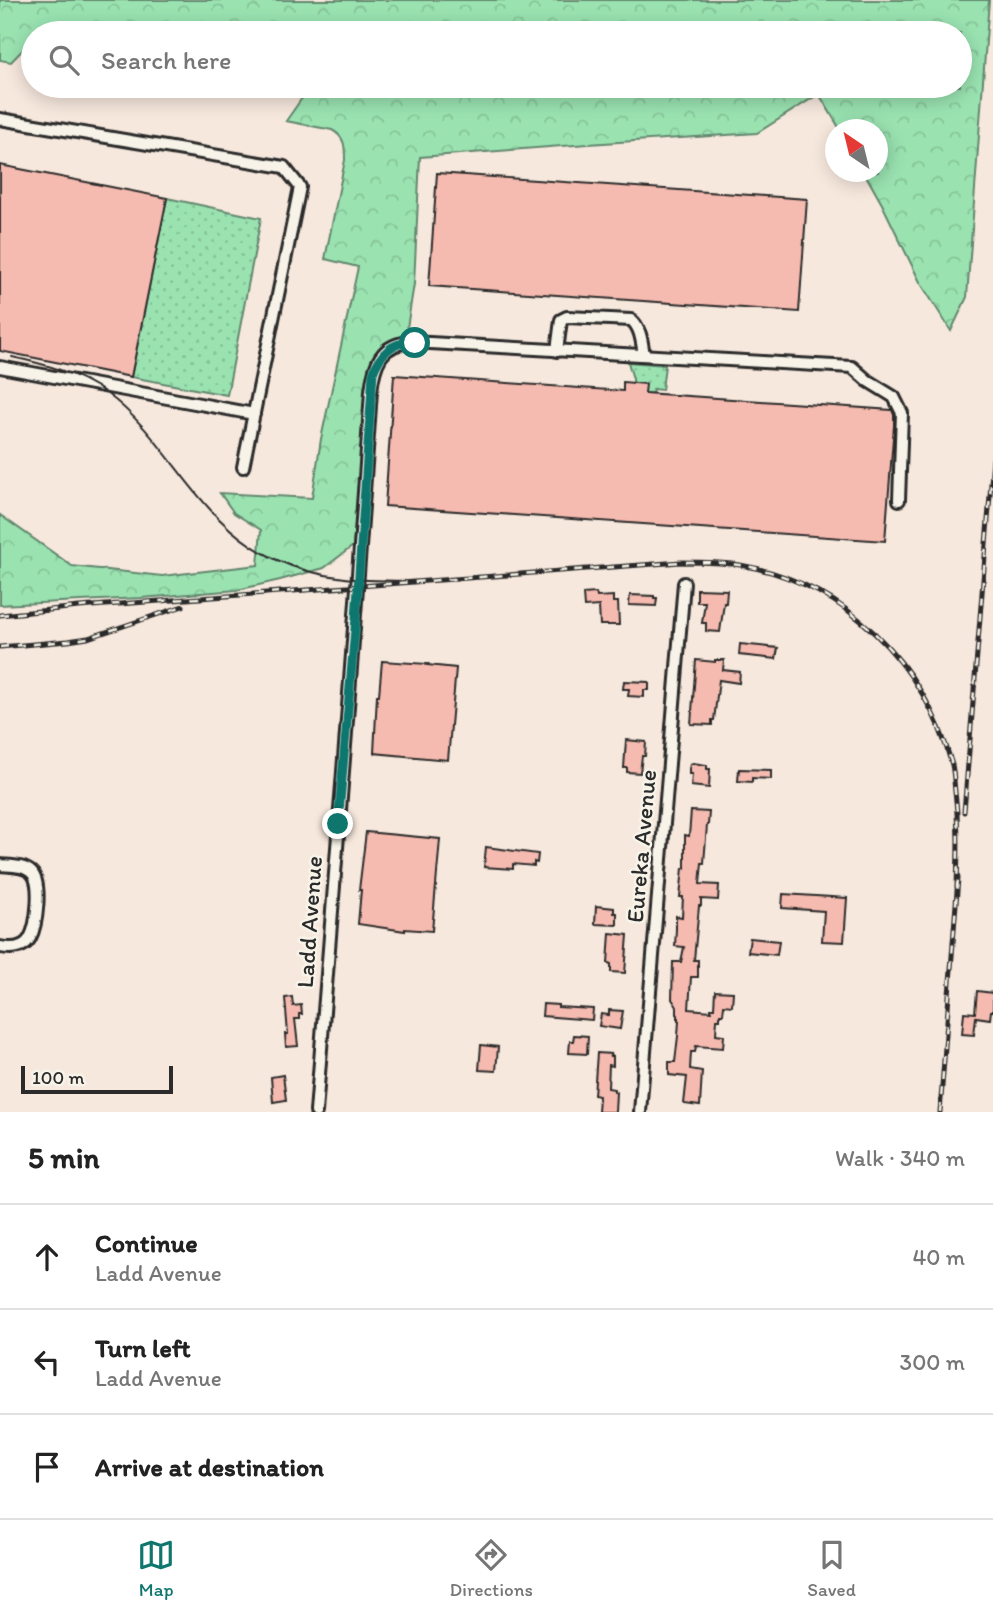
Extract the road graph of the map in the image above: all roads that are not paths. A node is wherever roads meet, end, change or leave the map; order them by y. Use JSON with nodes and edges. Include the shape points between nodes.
{"nodes":[{"id":1,"x":0,"y":119,"type":"edge"},
{"id":2,"x":557,"y":351,"type":"junction"},
{"id":3,"x":644,"y":355,"type":"junction"},
{"id":4,"x":0,"y":367,"type":"edge"},
{"id":5,"x":254,"y":414,"type":"junction"},
{"id":6,"x":243,"y":467,"type":"dead end"},
{"id":7,"x":899,"y":500,"type":"dead end"},
{"id":8,"x":684,"y":583,"type":"dead end"},
{"id":9,"x":0,"y":865,"type":"edge"},
{"id":10,"x":0,"y":947,"type":"edge"},
{"id":11,"x":316,"y":1112,"type":"edge"},
{"id":12,"x":640,"y":1112,"type":"edge"}],
"edges":[{"from":1,"to":5,"type":"street","via":[[284,167],[300,187]]},
{"from":2,"to":3,"type":"street"},
{"from":2,"to":3,"type":"street","via":[[561,320],[567,317],[631,320],[640,334]]},
{"from":2,"to":11,"type":"street","name":"Ladd Avenue","via":[[404,342],[383,354],[373,373]]},
{"from":3,"to":7,"type":"street","via":[[852,367],[894,397],[902,413]]},
{"from":4,"to":5,"type":"street"},
{"from":5,"to":6,"type":"street"},
{"from":8,"to":12,"type":"street","name":"Eureka Avenue"},
{"from":9,"to":10,"type":"street","via":[[24,867],[38,885],[30,938],[12,949]]}]}
